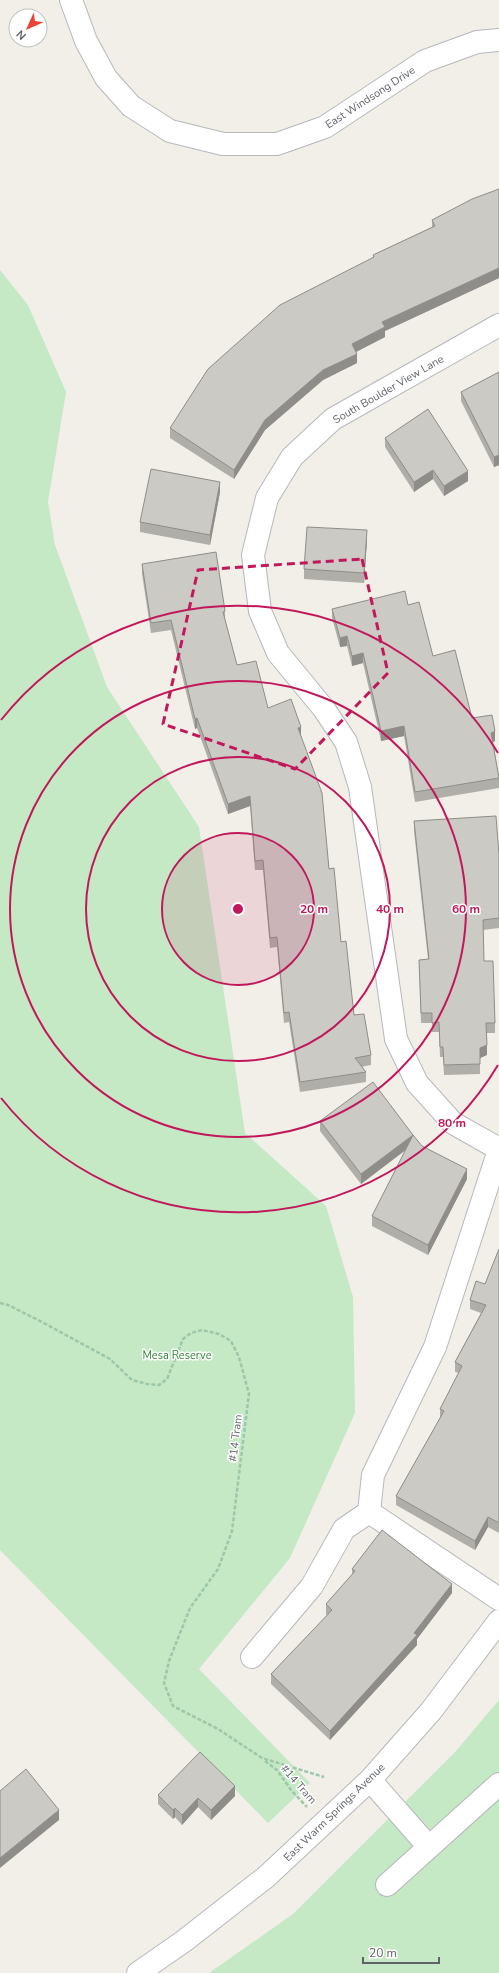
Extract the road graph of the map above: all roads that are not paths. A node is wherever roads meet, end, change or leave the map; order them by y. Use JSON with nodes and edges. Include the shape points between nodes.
{"nodes":[{"id":1,"x":71,"y":0,"type":"edge"},
{"id":2,"x":499,"y":40,"type":"edge"},
{"id":3,"x":499,"y":325,"type":"edge"},
{"id":4,"x":499,"y":1149,"type":"edge"},
{"id":5,"x":369,"y":1512,"type":"junction"},
{"id":6,"x":499,"y":1599,"type":"edge"},
{"id":7,"x":499,"y":1620,"type":"edge"},
{"id":8,"x":252,"y":1657,"type":"dead end"},
{"id":9,"x":370,"y":1780,"type":"junction"},
{"id":10,"x":499,"y":1784,"type":"edge"},
{"id":11,"x":429,"y":1847,"type":"junction"},
{"id":12,"x":387,"y":1885,"type":"dead end"},
{"id":13,"x":138,"y":1973,"type":"edge"}],
"edges":[{"from":1,"to":2,"type":"street","name":"East Windsong Drive","via":[[86,41],[106,78],[132,106],[170,131],[224,144],[278,144],[325,127],[425,62],[477,42]]},
{"from":3,"to":4,"type":"street","name":"South Boulder View Lane","via":[[333,419],[292,457],[267,498],[253,555],[260,611],[278,653],[324,709],[346,742],[360,787],[396,1039],[417,1083],[453,1123]]},
{"from":4,"to":5,"type":"street","via":[[435,1347],[373,1475]]},
{"from":5,"to":6,"type":"street"},
{"from":5,"to":8,"type":"street","via":[[344,1529],[312,1586]]},
{"from":7,"to":9,"type":"street","name":"East Warm Springs Avenue","via":[[431,1711]]},
{"from":9,"to":11,"type":"street"},
{"from":9,"to":13,"type":"street","name":"East Warm Springs Avenue","via":[[266,1877]]},
{"from":10,"to":11,"type":"street"},
{"from":11,"to":12,"type":"street"}]}
